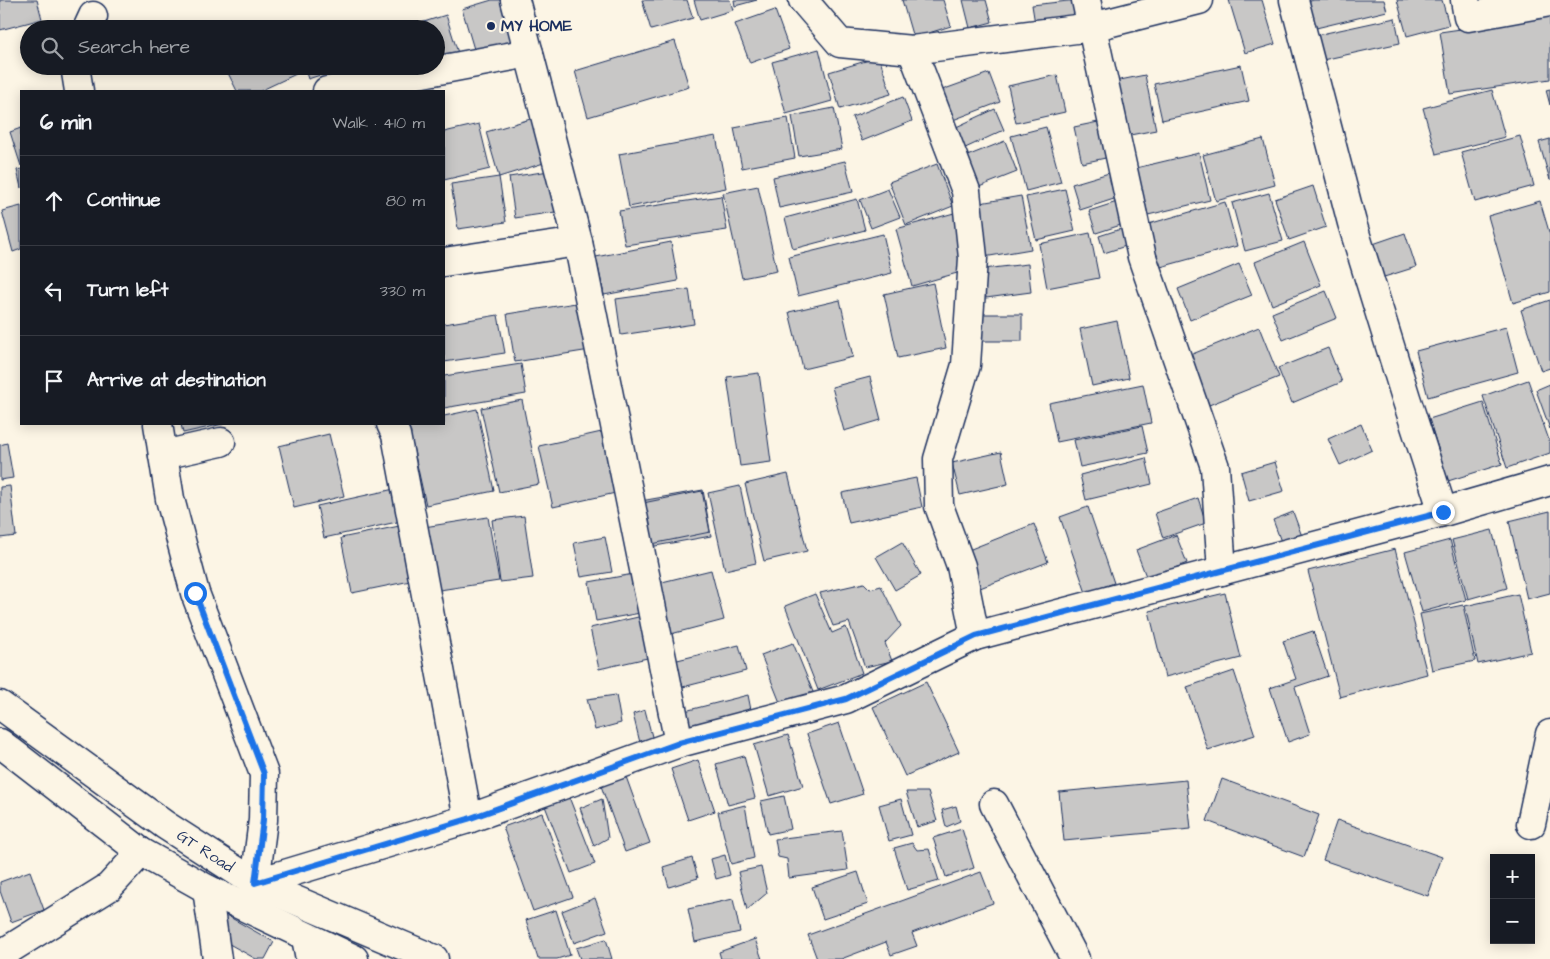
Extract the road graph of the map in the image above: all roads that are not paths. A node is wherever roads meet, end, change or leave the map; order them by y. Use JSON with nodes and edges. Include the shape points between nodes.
{"nodes":[{"id":1,"x":515,"y":0,"type":"edge"},
{"id":2,"x":803,"y":0,"type":"edge"},
{"id":3,"x":1086,"y":0,"type":"edge"},
{"id":4,"x":1199,"y":0,"type":"edge"},
{"id":5,"x":1294,"y":0,"type":"edge"},
{"id":6,"x":1465,"y":0,"type":"edge"},
{"id":7,"x":1550,"y":2,"type":"edge"},
{"id":8,"x":1092,"y":27,"type":"junction"},
{"id":9,"x":912,"y":50,"type":"junction"},
{"id":10,"x":529,"y":53,"type":"junction"},
{"id":11,"x":445,"y":69,"type":"edge"},
{"id":12,"x":76,"y":75,"type":"edge"},
{"id":13,"x":412,"y":75,"type":"edge"},
{"id":14,"x":79,"y":90,"type":"edge"},
{"id":15,"x":332,"y":90,"type":"edge"},
{"id":16,"x":578,"y":242,"type":"junction"},
{"id":17,"x":445,"y":262,"type":"edge"},
{"id":18,"x":158,"y":425,"type":"edge"},
{"id":19,"x":391,"y":425,"type":"edge"},
{"id":20,"x":221,"y":442,"type":"dead end"},
{"id":21,"x":163,"y":455,"type":"junction"},
{"id":22,"x":1550,"y":481,"type":"edge"},
{"id":23,"x":1443,"y":512,"type":"junction"},
{"id":24,"x":1222,"y":571,"type":"junction"},
{"id":25,"x":976,"y":636,"type":"junction"},
{"id":26,"x":0,"y":705,"type":"edge"},
{"id":27,"x":1550,"y":734,"type":"edge"},
{"id":28,"x":0,"y":743,"type":"edge"},
{"id":29,"x":679,"y":743,"type":"junction"},
{"id":30,"x":994,"y":804,"type":"dead end"},
{"id":31,"x":468,"y":819,"type":"junction"},
{"id":32,"x":1531,"y":824,"type":"dead end"},
{"id":33,"x":141,"y":852,"type":"junction"},
{"id":34,"x":255,"y":883,"type":"junction"},
{"id":35,"x":207,"y":889,"type":"junction"},
{"id":36,"x":308,"y":948,"type":"edge"},
{"id":37,"x":9,"y":954,"type":"edge"},
{"id":38,"x":217,"y":959,"type":"edge"},
{"id":39,"x":354,"y":959,"type":"edge"},
{"id":40,"x":434,"y":959,"type":"edge"},
{"id":41,"x":1075,"y":959,"type":"edge"}],
"edges":[{"from":1,"to":10,"type":"street"},
{"from":2,"to":9,"type":"street","via":[[840,43]]},
{"from":3,"to":8,"type":"street"},
{"from":4,"to":8,"type":"street"},
{"from":5,"to":23,"type":"street","via":[[1352,223]]},
{"from":6,"to":7,"type":"street","via":[[1468,17]]},
{"from":8,"to":9,"type":"street"},
{"from":8,"to":24,"type":"street","via":[[1142,257],[1215,467]]},
{"from":9,"to":25,"type":"street","via":[[966,191],[973,258],[966,365],[938,459],[939,506],[961,566]]},
{"from":10,"to":11,"type":"street"},
{"from":10,"to":16,"type":"street"},
{"from":12,"to":14,"type":"street"},
{"from":13,"to":15,"type":"street"},
{"from":16,"to":17,"type":"street"},
{"from":16,"to":29,"type":"street"},
{"from":18,"to":21,"type":"street"},
{"from":19,"to":31,"type":"street","via":[[396,435]]},
{"from":20,"to":21,"type":"street"},
{"from":21,"to":34,"type":"street","via":[[170,499],[195,593],[264,774],[263,820]]},
{"from":22,"to":23,"type":"street"},
{"from":23,"to":24,"type":"street"},
{"from":24,"to":25,"type":"street"},
{"from":25,"to":29,"type":"street","via":[[846,699]]},
{"from":26,"to":34,"type":"street","name":"GT Road","via":[[165,825]]},
{"from":27,"to":32,"type":"street"},
{"from":28,"to":33,"type":"street"},
{"from":29,"to":31,"type":"street"},
{"from":30,"to":41,"type":"street"},
{"from":31,"to":34,"type":"street"},
{"from":33,"to":35,"type":"street"},
{"from":33,"to":37,"type":"street","via":[[109,887]]},
{"from":34,"to":40,"type":"street","name":"GT Road"},
{"from":35,"to":36,"type":"street"},
{"from":35,"to":38,"type":"street"},
{"from":36,"to":39,"type":"street"}]}
